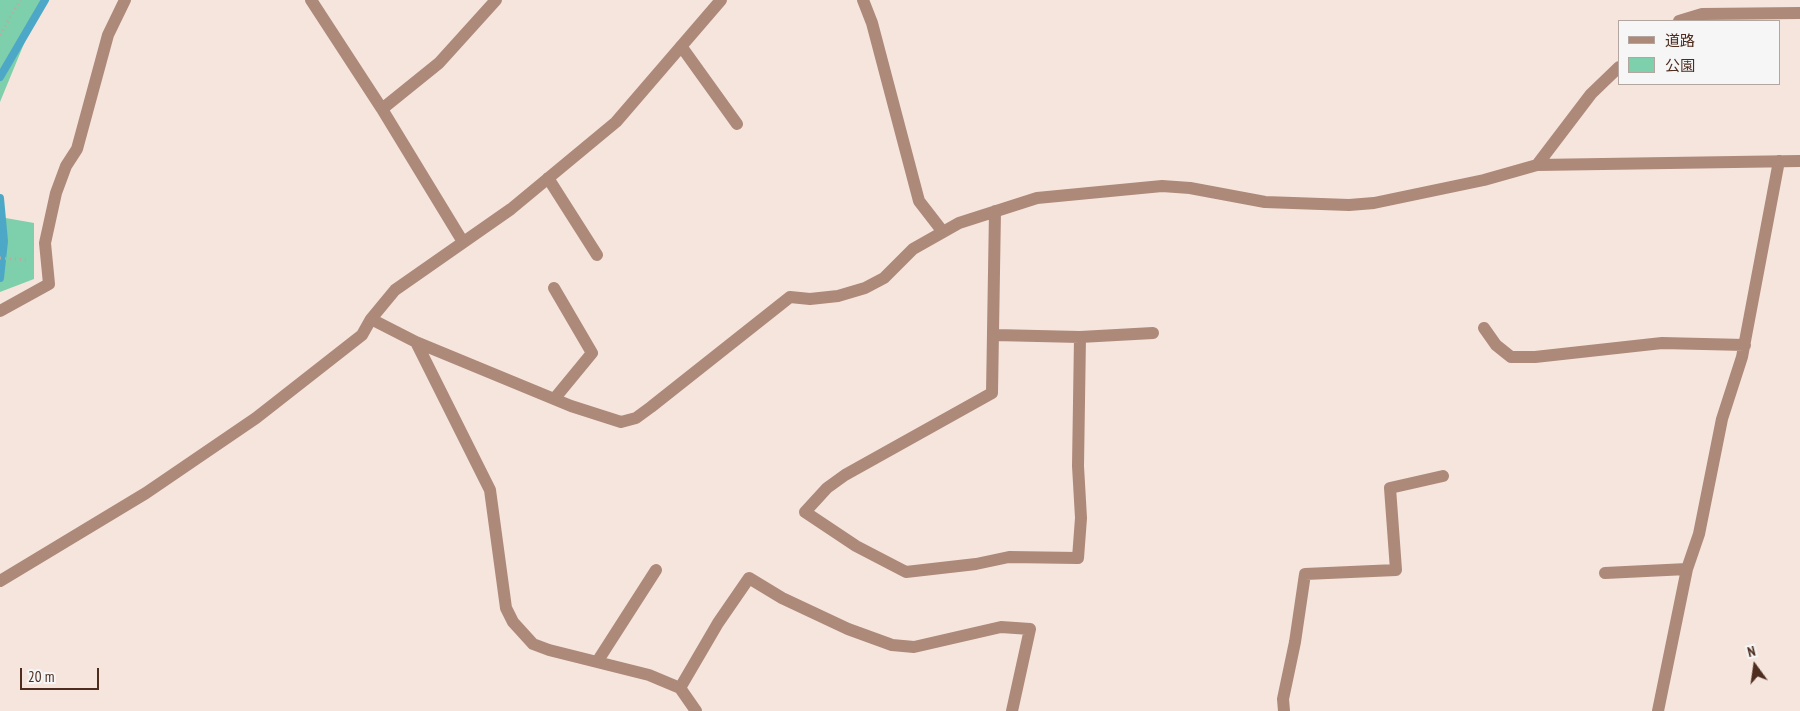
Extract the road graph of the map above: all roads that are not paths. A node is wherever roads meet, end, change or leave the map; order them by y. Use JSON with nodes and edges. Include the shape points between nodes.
{"nodes":[{"id":1,"x":125,"y":0,"type":"edge"},
{"id":2,"x":311,"y":0,"type":"edge"},
{"id":3,"x":496,"y":0,"type":"edge"},
{"id":4,"x":721,"y":0,"type":"edge"},
{"id":5,"x":863,"y":0,"type":"edge"},
{"id":6,"x":1800,"y":13,"type":"edge"},
{"id":7,"x":1682,"y":20,"type":"edge"},
{"id":8,"x":681,"y":46,"type":"junction"},
{"id":9,"x":1618,"y":68,"type":"edge"},
{"id":10,"x":382,"y":109,"type":"junction"},
{"id":11,"x":737,"y":124,"type":"dead end"},
{"id":12,"x":1779,"y":161,"type":"junction"},
{"id":13,"x":1800,"y":161,"type":"edge"},
{"id":14,"x":1537,"y":165,"type":"junction"},
{"id":15,"x":548,"y":178,"type":"junction"},
{"id":16,"x":995,"y":210,"type":"junction"},
{"id":17,"x":943,"y":232,"type":"junction"},
{"id":18,"x":463,"y":242,"type":"junction"},
{"id":19,"x":597,"y":255,"type":"dead end"},
{"id":20,"x":554,"y":288,"type":"dead end"},
{"id":21,"x":0,"y":311,"type":"edge"},
{"id":22,"x":370,"y":319,"type":"junction"},
{"id":23,"x":1484,"y":328,"type":"dead end"},
{"id":24,"x":1153,"y":333,"type":"dead end"},
{"id":25,"x":995,"y":335,"type":"junction"},
{"id":26,"x":1080,"y":336,"type":"junction"},
{"id":27,"x":416,"y":342,"type":"junction"},
{"id":28,"x":1745,"y":345,"type":"junction"},
{"id":29,"x":555,"y":398,"type":"junction"},
{"id":30,"x":1443,"y":476,"type":"dead end"},
{"id":31,"x":1687,"y":569,"type":"junction"},
{"id":32,"x":656,"y":570,"type":"dead end"},
{"id":33,"x":1605,"y":573,"type":"dead end"},
{"id":34,"x":0,"y":581,"type":"edge"},
{"id":35,"x":597,"y":662,"type":"junction"},
{"id":36,"x":680,"y":688,"type":"junction"},
{"id":37,"x":696,"y":711,"type":"edge"},
{"id":38,"x":1012,"y":711,"type":"edge"},
{"id":39,"x":1284,"y":711,"type":"edge"},
{"id":40,"x":1658,"y":711,"type":"edge"}],
"edges":[{"from":1,"to":21,"type":"street","via":[[108,35],[77,150],[66,166],[56,193],[44,243],[49,284]]},
{"from":2,"to":10,"type":"street"},
{"from":3,"to":10,"type":"street","via":[[439,63]]},
{"from":4,"to":8,"type":"street"},
{"from":5,"to":17,"type":"street","via":[[919,201]]},
{"from":6,"to":7,"type":"street","via":[[1702,14]]},
{"from":8,"to":11,"type":"street"},
{"from":8,"to":15,"type":"street","via":[[616,122]]},
{"from":9,"to":14,"type":"street","via":[[1591,94]]},
{"from":10,"to":18,"type":"street"},
{"from":12,"to":13,"type":"street"},
{"from":12,"to":14,"type":"street"},
{"from":12,"to":28,"type":"street"},
{"from":14,"to":16,"type":"street","via":[[1484,180],[1374,203],[1265,202],[1162,186],[1037,198]]},
{"from":15,"to":18,"type":"street","via":[[511,209]]},
{"from":15,"to":19,"type":"street"},
{"from":16,"to":17,"type":"street"},
{"from":16,"to":25,"type":"street"},
{"from":17,"to":29,"type":"street","via":[[913,249],[884,278],[865,288],[838,296],[790,297],[636,418],[621,422]]},
{"from":18,"to":22,"type":"street","via":[[395,290]]},
{"from":20,"to":29,"type":"street","via":[[592,353]]},
{"from":22,"to":27,"type":"street"},
{"from":22,"to":34,"type":"street","via":[[362,335],[256,418],[146,493]]},
{"from":23,"to":28,"type":"street","via":[[1496,345],[1511,357],[1662,343]]},
{"from":24,"to":26,"type":"street"},
{"from":25,"to":26,"type":"street"},
{"from":25,"to":26,"type":"street","via":[[992,393],[845,474],[805,512],[856,546],[906,572],[967,566],[1009,557],[1078,558],[1081,518],[1078,457]]},
{"from":27,"to":29,"type":"street"},
{"from":27,"to":35,"type":"street","via":[[490,490],[506,608],[513,622],[533,644]]},
{"from":28,"to":31,"type":"street","via":[[1722,419],[1699,534]]},
{"from":30,"to":39,"type":"street","via":[[1390,488],[1396,570],[1305,574],[1296,642],[1283,699]]},
{"from":31,"to":33,"type":"street"},
{"from":31,"to":40,"type":"street"},
{"from":32,"to":35,"type":"street"},
{"from":35,"to":36,"type":"street","via":[[649,674]]},
{"from":36,"to":37,"type":"street"},
{"from":36,"to":38,"type":"street","via":[[749,578],[782,598],[848,629],[892,645],[922,646],[1001,627],[1030,629]]}]}
